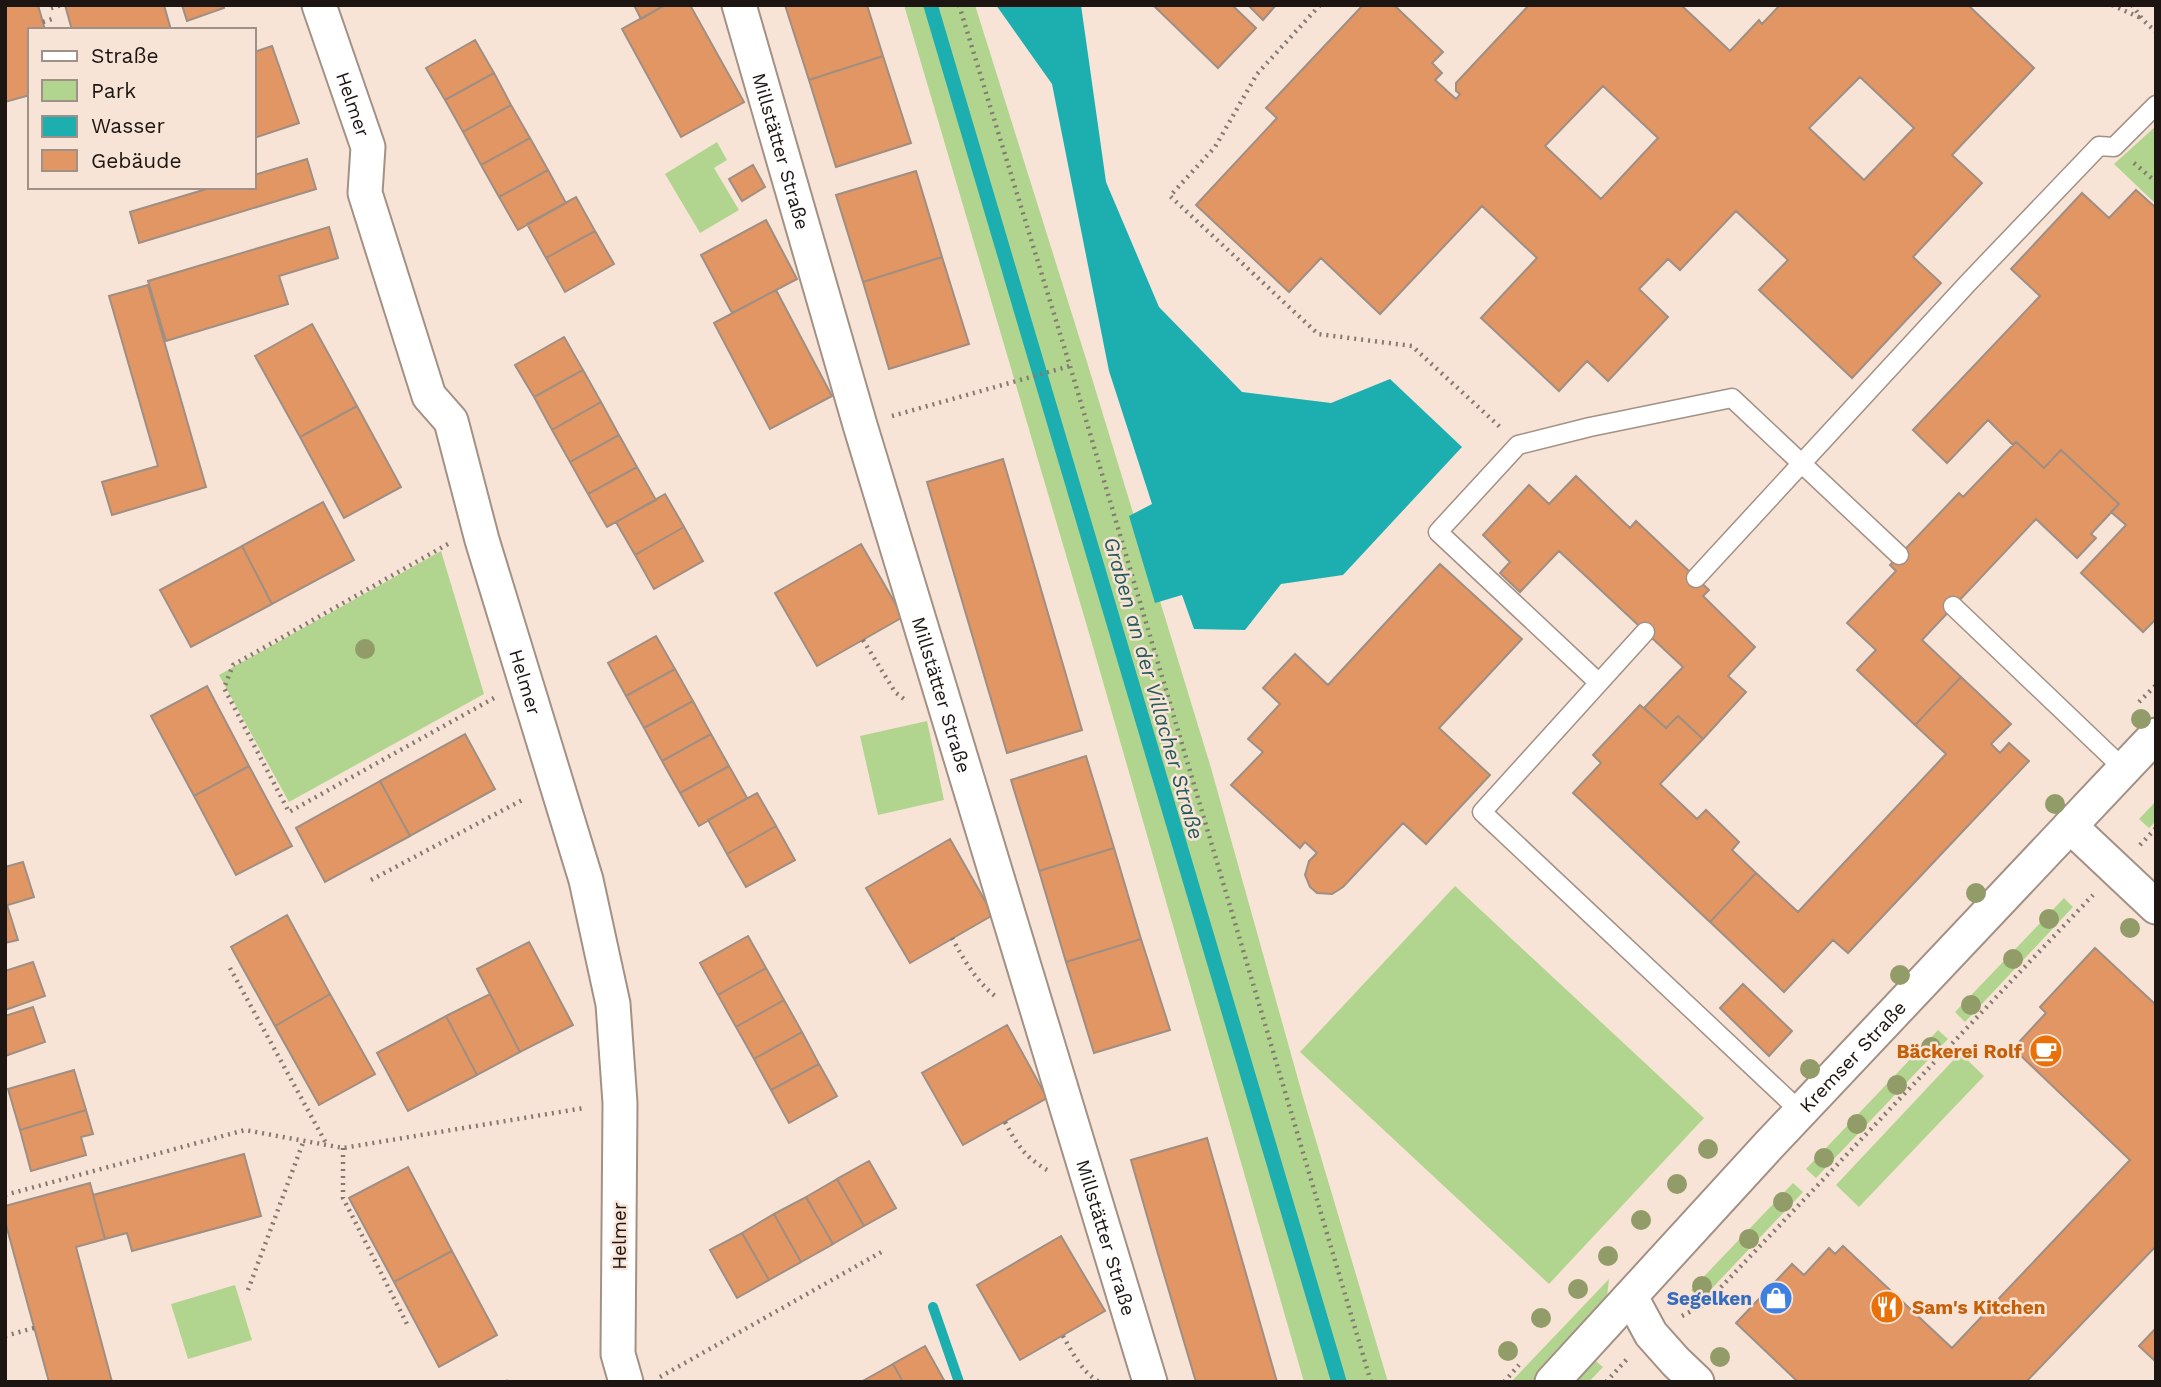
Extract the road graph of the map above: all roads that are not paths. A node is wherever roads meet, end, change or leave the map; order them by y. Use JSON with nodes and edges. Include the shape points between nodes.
{"nodes":[{"id":1,"x":319,"y":5,"type":"edge"},
{"id":2,"x":739,"y":5,"type":"edge"},
{"id":3,"x":2156,"y":105,"type":"edge"},
{"id":4,"x":1801,"y":463,"type":"junction"},
{"id":5,"x":1899,"y":555,"type":"dead end"},
{"id":6,"x":1696,"y":578,"type":"dead end"},
{"id":7,"x":1953,"y":606,"type":"dead end"},
{"id":8,"x":1645,"y":632,"type":"dead end"},
{"id":9,"x":1598,"y":682,"type":"junction"},
{"id":10,"x":2156,"y":735,"type":"edge"},
{"id":11,"x":2124,"y":769,"type":"junction"},
{"id":12,"x":2070,"y":826,"type":"junction"},
{"id":13,"x":2156,"y":907,"type":"edge"},
{"id":14,"x":1801,"y":1112,"type":"junction"},
{"id":15,"x":1630,"y":1297,"type":"junction"},
{"id":16,"x":626,"y":1382,"type":"edge"},
{"id":17,"x":1150,"y":1382,"type":"edge"},
{"id":18,"x":1552,"y":1382,"type":"edge"},
{"id":19,"x":1697,"y":1382,"type":"edge"}],
"edges":[{"from":1,"to":16,"type":"street","name":"Helmer","via":[[368,147],[365,193],[429,396],[451,421],[586,880],[613,1004],[620,1103],[618,1354]]},
{"from":2,"to":17,"type":"street","name":"Millstätter Straße","via":[[860,425]]},
{"from":3,"to":4,"type":"lane","via":[[2114,147],[2099,146]]},
{"from":4,"to":5,"type":"lane"},
{"from":4,"to":6,"type":"lane"},
{"from":4,"to":9,"type":"lane","via":[[1732,398],[1518,444],[1438,532]]},
{"from":7,"to":11,"type":"lane"},
{"from":8,"to":9,"type":"lane"},
{"from":9,"to":14,"type":"lane","via":[[1482,811]]},
{"from":10,"to":11,"type":"street","name":"Kremser Straße"},
{"from":11,"to":12,"type":"street","name":"Kremser Straße"},
{"from":12,"to":13,"type":"street"},
{"from":12,"to":14,"type":"street","name":"Kremser Straße"},
{"from":14,"to":15,"type":"street","name":"Kremser Straße"},
{"from":15,"to":18,"type":"street","name":"Kremser Straße"},
{"from":15,"to":19,"type":"street","via":[[1651,1334]]}]}
